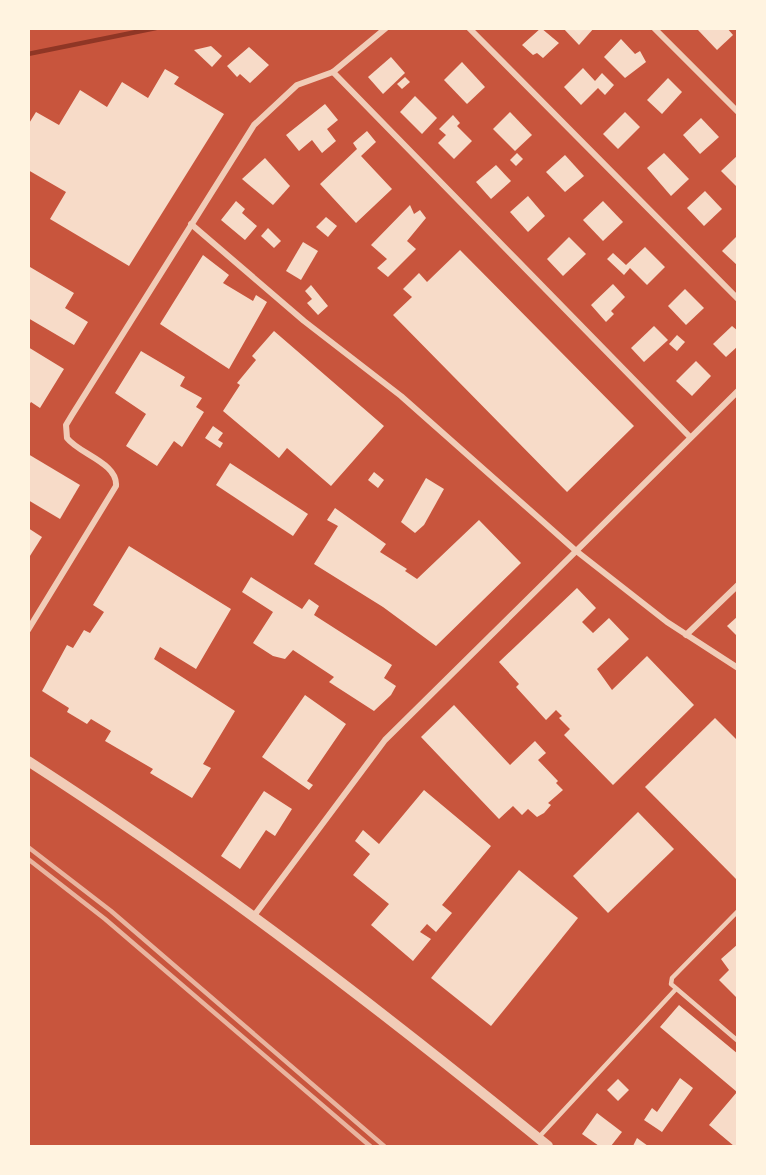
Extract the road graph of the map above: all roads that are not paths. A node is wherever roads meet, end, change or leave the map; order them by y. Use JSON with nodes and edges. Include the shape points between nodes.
{"nodes":[{"id":1,"x":386,"y":28,"type":"edge"},
{"id":2,"x":470,"y":28,"type":"edge"},
{"id":3,"x":654,"y":28,"type":"edge"},
{"id":4,"x":333,"y":72,"type":"junction"},
{"id":5,"x":738,"y":112,"type":"edge"},
{"id":6,"x":191,"y":224,"type":"junction"},
{"id":7,"x":738,"y":299,"type":"edge"},
{"id":8,"x":738,"y":391,"type":"edge"},
{"id":9,"x":690,"y":437,"type":"junction"},
{"id":10,"x":575,"y":550,"type":"junction"},
{"id":11,"x":738,"y":585,"type":"edge"},
{"id":12,"x":28,"y":630,"type":"edge"},
{"id":13,"x":686,"y":635,"type":"junction"},
{"id":14,"x":738,"y":668,"type":"edge"},
{"id":15,"x":28,"y":762,"type":"edge"},
{"id":16,"x":738,"y":910,"type":"edge"},
{"id":17,"x":253,"y":917,"type":"junction"},
{"id":18,"x":676,"y":989,"type":"junction"},
{"id":19,"x":738,"y":1041,"type":"edge"},
{"id":20,"x":538,"y":1138,"type":"junction"},
{"id":21,"x":548,"y":1146,"type":"edge"}],
"edges":[{"from":1,"to":4,"type":"street"},
{"from":2,"to":7,"type":"street"},
{"from":3,"to":5,"type":"street"},
{"from":4,"to":6,"type":"street","via":[[297,85],[254,126]]},
{"from":4,"to":9,"type":"street"},
{"from":6,"to":10,"type":"street","via":[[304,321],[400,396]]},
{"from":6,"to":12,"type":"street","via":[[66,425],[68,441],[110,470],[116,486]]},
{"from":8,"to":9,"type":"street"},
{"from":9,"to":10,"type":"street"},
{"from":10,"to":13,"type":"street"},
{"from":10,"to":17,"type":"street","via":[[385,740]]},
{"from":11,"to":13,"type":"street"},
{"from":13,"to":14,"type":"street"},
{"from":15,"to":17,"type":"street"},
{"from":16,"to":18,"type":"lane","via":[[672,978]]},
{"from":17,"to":20,"type":"street","via":[[416,1039]]},
{"from":18,"to":19,"type":"lane"},
{"from":18,"to":20,"type":"lane"},
{"from":20,"to":21,"type":"street"}]}
